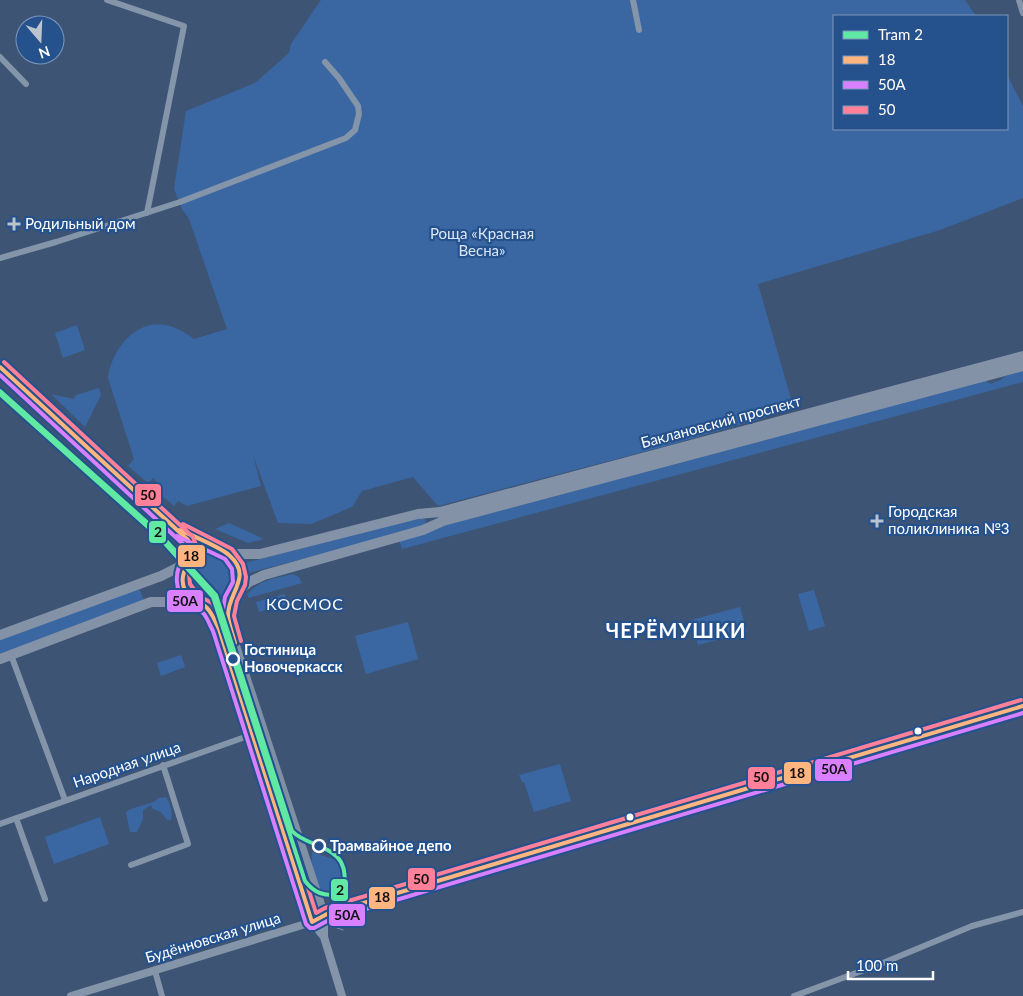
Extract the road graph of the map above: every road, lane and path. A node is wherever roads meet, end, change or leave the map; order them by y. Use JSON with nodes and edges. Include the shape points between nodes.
{"nodes":[{"id":1,"x":107,"y":0,"type":"edge"},
{"id":2,"x":633,"y":0,"type":"edge"},
{"id":3,"x":1019,"y":0,"type":"edge"},
{"id":4,"x":1023,"y":13,"type":"edge"},
{"id":5,"x":639,"y":30,"type":"dead end"},
{"id":6,"x":0,"y":57,"type":"edge"},
{"id":7,"x":325,"y":62,"type":"dead end"},
{"id":8,"x":26,"y":84,"type":"dead end"},
{"id":9,"x":147,"y":213,"type":"junction"},
{"id":10,"x":0,"y":258,"type":"edge"},
{"id":11,"x":1023,"y":356,"type":"edge"},
{"id":12,"x":1023,"y":366,"type":"edge"},
{"id":13,"x":0,"y":367,"type":"edge"},
{"id":14,"x":427,"y":514,"type":"junction"},
{"id":15,"x":174,"y":526,"type":"junction"},
{"id":16,"x":430,"y":526,"type":"junction"},
{"id":17,"x":226,"y":552,"type":"junction"},
{"id":18,"x":190,"y":558,"type":"junction"},
{"id":19,"x":233,"y":596,"type":"junction"},
{"id":20,"x":195,"y":602,"type":"junction"},
{"id":21,"x":207,"y":607,"type":"junction"},
{"id":22,"x":0,"y":635,"type":"edge"},
{"id":23,"x":11,"y":655,"type":"junction"},
{"id":24,"x":0,"y":659,"type":"edge"},
{"id":25,"x":1023,"y":706,"type":"edge"},
{"id":26,"x":262,"y":732,"type":"junction"},
{"id":27,"x":253,"y":735,"type":"junction"},
{"id":28,"x":163,"y":765,"type":"junction"},
{"id":29,"x":65,"y":800,"type":"junction"},
{"id":30,"x":16,"y":818,"type":"junction"},
{"id":31,"x":0,"y":824,"type":"edge"},
{"id":32,"x":131,"y":865,"type":"dead end"},
{"id":33,"x":45,"y":900,"type":"dead end"},
{"id":34,"x":1023,"y":912,"type":"edge"},
{"id":35,"x":324,"y":915,"type":"junction"},
{"id":36,"x":312,"y":922,"type":"junction"},
{"id":37,"x":324,"y":937,"type":"junction"},
{"id":38,"x":155,"y":971,"type":"junction"},
{"id":39,"x":71,"y":996,"type":"edge"},
{"id":40,"x":162,"y":996,"type":"edge"},
{"id":41,"x":342,"y":996,"type":"edge"},
{"id":42,"x":794,"y":996,"type":"edge"}],
"edges":[{"from":1,"to":9,"type":"street","via":[[184,26]]},
{"from":2,"to":5,"type":"street"},
{"from":3,"to":4,"type":"street"},
{"from":6,"to":8,"type":"street"},
{"from":7,"to":9,"type":"street","via":[[358,106],[355,130],[346,138],[181,205]]},
{"from":9,"to":10,"type":"street"},
{"from":11,"to":14,"type":"main road","name":"Баклановский проспект"},
{"from":12,"to":16,"type":"main road","name":"Баклановский проспект"},
{"from":13,"to":15,"type":"main road"},
{"from":14,"to":16,"type":"street"},
{"from":14,"to":17,"type":"main road","name":"Баклановский проспект","via":[[260,554]]},
{"from":15,"to":17,"type":"main road"},
{"from":15,"to":18,"type":"main road","via":[[188,540],[192,548]]},
{"from":16,"to":19,"type":"main road","name":"Баклановский проспект","via":[[264,575],[249,582]]},
{"from":17,"to":18,"type":"main road","via":[[211,548]]},
{"from":17,"to":19,"type":"main road","via":[[238,567],[240,578]]},
{"from":18,"to":20,"type":"main road","via":[[183,572],[183,584]]},
{"from":18,"to":22,"type":"main road","via":[[161,576]]},
{"from":19,"to":21,"type":"main road","via":[[219,606]]},
{"from":19,"to":26,"type":"main road","via":[[228,616],[230,629]]},
{"from":20,"to":21,"type":"main road"},
{"from":20,"to":23,"type":"main road","via":[[151,602]]},
{"from":21,"to":27,"type":"main road","via":[[219,629]]},
{"from":23,"to":24,"type":"main road"},
{"from":23,"to":29,"type":"street"},
{"from":25,"to":35,"type":"main road","name":"Будённовская улица"},
{"from":26,"to":27,"type":"street","name":"Народная улица"},
{"from":26,"to":35,"type":"main road"},
{"from":27,"to":28,"type":"street","name":"Народная улица"},
{"from":27,"to":36,"type":"main road"},
{"from":28,"to":29,"type":"street","name":"Народная улица"},
{"from":28,"to":32,"type":"street","via":[[188,844]]},
{"from":29,"to":30,"type":"street","name":"Народная улица"},
{"from":30,"to":31,"type":"street","name":"Народная улица"},
{"from":30,"to":33,"type":"street"},
{"from":34,"to":42,"type":"street","via":[[972,926]]},
{"from":35,"to":36,"type":"main road","name":"Будённовская улица"},
{"from":35,"to":37,"type":"street"},
{"from":36,"to":37,"type":"street"},
{"from":36,"to":38,"type":"street","name":"Будённовская улица"},
{"from":37,"to":41,"type":"street"},
{"from":38,"to":39,"type":"street","name":"Будённовская улица"},
{"from":38,"to":40,"type":"street"}]}
